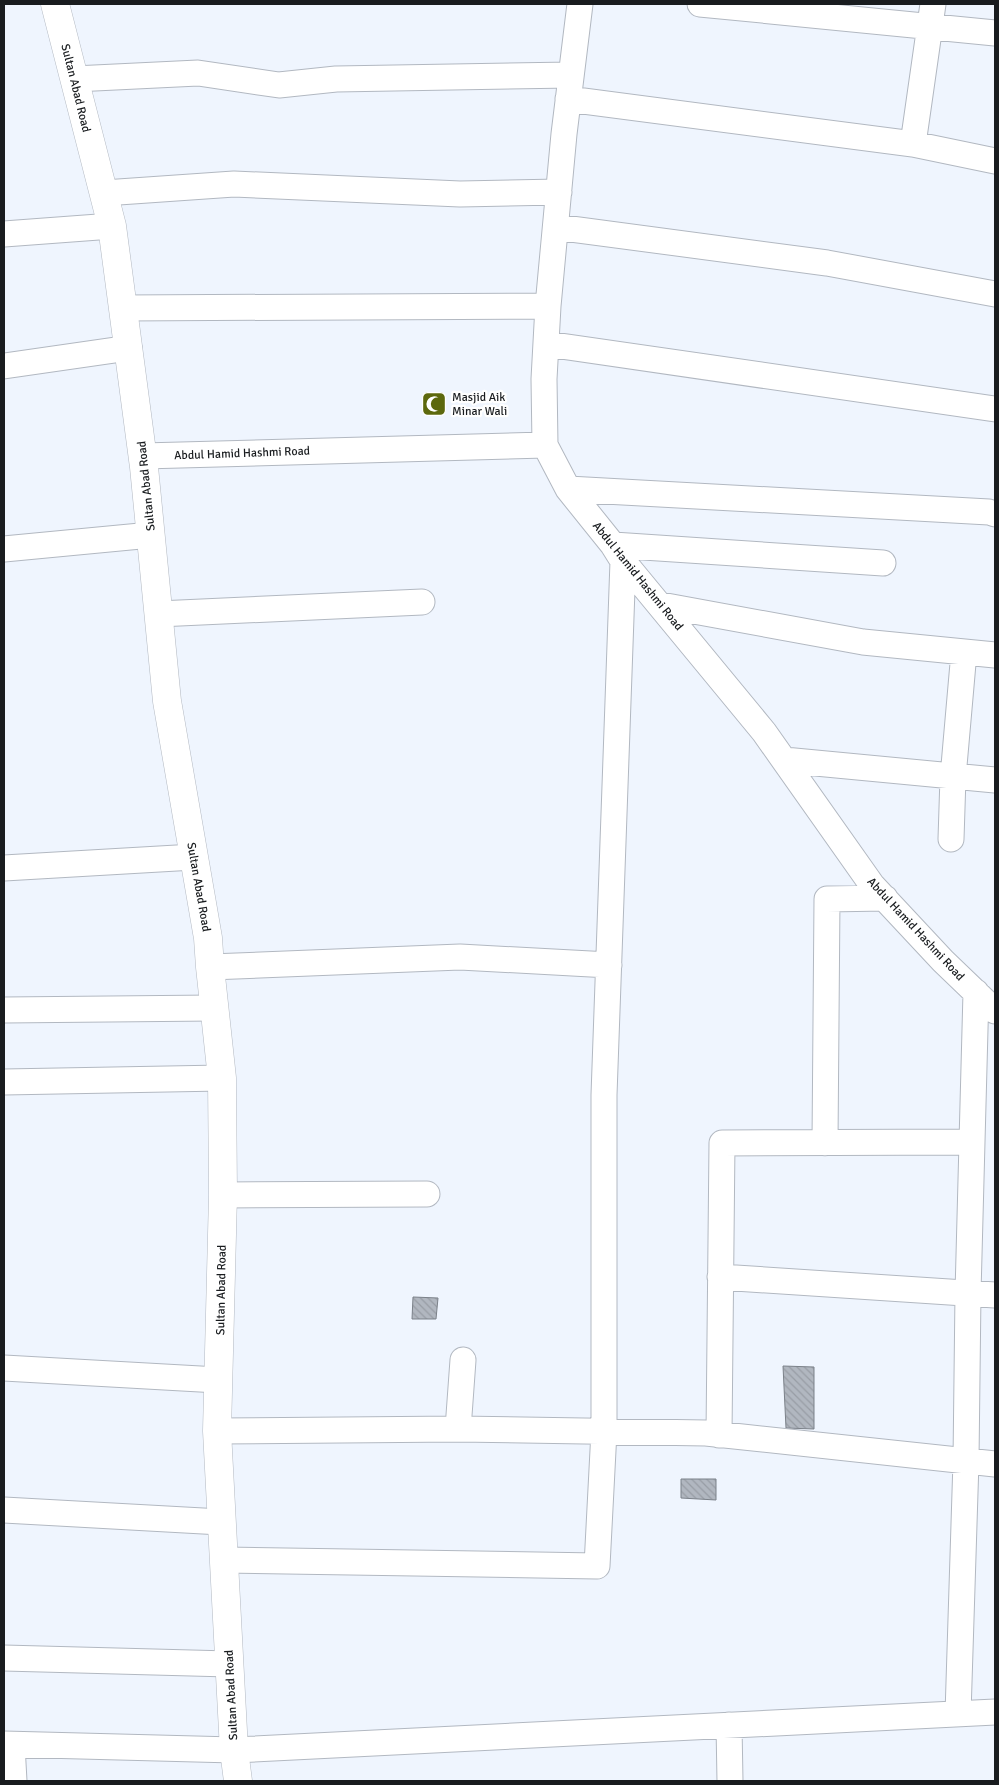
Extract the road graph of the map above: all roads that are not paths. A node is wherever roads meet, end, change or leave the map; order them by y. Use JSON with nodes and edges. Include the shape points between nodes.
{"nodes":[{"id":1,"x":55,"y":4,"type":"edge"},
{"id":2,"x":580,"y":4,"type":"edge"},
{"id":3,"x":700,"y":4,"type":"edge"},
{"id":4,"x":932,"y":15,"type":"edge"},
{"id":5,"x":995,"y":33,"type":"edge"},
{"id":6,"x":74,"y":80,"type":"junction"},
{"id":7,"x":570,"y":87,"type":"junction"},
{"id":8,"x":913,"y":144,"type":"junction"},
{"id":9,"x":995,"y":161,"type":"edge"},
{"id":10,"x":559,"y":192,"type":"junction"},
{"id":11,"x":104,"y":193,"type":"junction"},
{"id":12,"x":112,"y":226,"type":"junction"},
{"id":13,"x":556,"y":227,"type":"junction"},
{"id":14,"x":4,"y":234,"type":"edge"},
{"id":15,"x":995,"y":294,"type":"edge"},
{"id":16,"x":548,"y":306,"type":"junction"},
{"id":17,"x":124,"y":308,"type":"junction"},
{"id":18,"x":547,"y":344,"type":"junction"},
{"id":19,"x":129,"y":348,"type":"junction"},
{"id":20,"x":4,"y":366,"type":"edge"},
{"id":21,"x":995,"y":410,"type":"edge"},
{"id":22,"x":544,"y":445,"type":"junction"},
{"id":23,"x":143,"y":456,"type":"junction"},
{"id":24,"x":568,"y":489,"type":"junction"},
{"id":25,"x":995,"y":514,"type":"edge"},
{"id":26,"x":151,"y":535,"type":"junction"},
{"id":27,"x":4,"y":549,"type":"edge"},
{"id":28,"x":618,"y":553,"type":"junction"},
{"id":29,"x":883,"y":563,"type":"dead end"},
{"id":30,"x":422,"y":602,"type":"dead end"},
{"id":31,"x":661,"y":605,"type":"junction"},
{"id":32,"x":158,"y":614,"type":"junction"},
{"id":33,"x":964,"y":652,"type":"junction"},
{"id":34,"x":995,"y":655,"type":"edge"},
{"id":35,"x":784,"y":760,"type":"junction"},
{"id":36,"x":953,"y":777,"type":"junction"},
{"id":37,"x":995,"y":780,"type":"edge"},
{"id":38,"x":951,"y":839,"type":"dead end"},
{"id":39,"x":194,"y":858,"type":"junction"},
{"id":40,"x":4,"y":868,"type":"edge"},
{"id":41,"x":885,"y":898,"type":"junction"},
{"id":42,"x":609,"y":965,"type":"junction"},
{"id":43,"x":210,"y":967,"type":"junction"},
{"id":44,"x":976,"y":992,"type":"junction"},
{"id":45,"x":214,"y":1008,"type":"junction"},
{"id":46,"x":4,"y":1010,"type":"edge"},
{"id":47,"x":995,"y":1011,"type":"edge"},
{"id":48,"x":222,"y":1078,"type":"junction"},
{"id":49,"x":4,"y":1082,"type":"edge"},
{"id":50,"x":972,"y":1142,"type":"junction"},
{"id":51,"x":825,"y":1143,"type":"junction"},
{"id":52,"x":428,"y":1194,"type":"dead end"},
{"id":53,"x":223,"y":1195,"type":"junction"},
{"id":54,"x":720,"y":1277,"type":"junction"},
{"id":55,"x":968,"y":1293,"type":"junction"},
{"id":56,"x":995,"y":1295,"type":"edge"},
{"id":57,"x":463,"y":1360,"type":"dead end"},
{"id":58,"x":4,"y":1368,"type":"edge"},
{"id":59,"x":218,"y":1380,"type":"junction"},
{"id":60,"x":458,"y":1429,"type":"junction"},
{"id":61,"x":217,"y":1431,"type":"junction"},
{"id":62,"x":604,"y":1431,"type":"junction"},
{"id":63,"x":719,"y":1435,"type":"junction"},
{"id":64,"x":966,"y":1461,"type":"junction"},
{"id":65,"x":995,"y":1464,"type":"edge"},
{"id":66,"x":4,"y":1510,"type":"edge"},
{"id":67,"x":222,"y":1522,"type":"junction"},
{"id":68,"x":224,"y":1560,"type":"junction"},
{"id":69,"x":4,"y":1658,"type":"edge"},
{"id":70,"x":229,"y":1664,"type":"junction"},
{"id":71,"x":995,"y":1712,"type":"edge"},
{"id":72,"x":958,"y":1714,"type":"junction"},
{"id":73,"x":729,"y":1725,"type":"junction"},
{"id":74,"x":8,"y":1744,"type":"edge"},
{"id":75,"x":234,"y":1750,"type":"junction"},
{"id":76,"x":14,"y":1781,"type":"edge"},
{"id":77,"x":238,"y":1781,"type":"edge"},
{"id":78,"x":730,"y":1781,"type":"edge"}],
"edges":[{"from":1,"to":6,"type":"street","name":"Sultan Abad Road"},
{"from":2,"to":7,"type":"street"},
{"from":3,"to":4,"type":"street"},
{"from":4,"to":5,"type":"street"},
{"from":4,"to":8,"type":"street"},
{"from":6,"to":7,"type":"street","via":[[198,73],[279,85],[336,80]]},
{"from":6,"to":11,"type":"street","name":"Sultan Abad Road"},
{"from":7,"to":8,"type":"street"},
{"from":7,"to":10,"type":"street"},
{"from":8,"to":9,"type":"street"},
{"from":10,"to":11,"type":"street","via":[[460,194],[234,184]]},
{"from":10,"to":13,"type":"street"},
{"from":11,"to":12,"type":"street","name":"Sultan Abad Road"},
{"from":12,"to":14,"type":"street"},
{"from":12,"to":17,"type":"street","name":"Sultan Abad Road"},
{"from":13,"to":15,"type":"street","via":[[827,263]]},
{"from":13,"to":16,"type":"street"},
{"from":16,"to":17,"type":"street"},
{"from":16,"to":18,"type":"street"},
{"from":17,"to":19,"type":"street","name":"Sultan Abad Road"},
{"from":18,"to":21,"type":"street"},
{"from":18,"to":22,"type":"street"},
{"from":19,"to":20,"type":"street"},
{"from":19,"to":23,"type":"street","name":"Sultan Abad Road"},
{"from":22,"to":23,"type":"street","name":"Abdul Hamid Hashmi Road"},
{"from":22,"to":24,"type":"street","name":"Abdul Hamid Hashmi Road"},
{"from":23,"to":26,"type":"street","name":"Sultan Abad Road"},
{"from":24,"to":25,"type":"street"},
{"from":24,"to":28,"type":"street","name":"Abdul Hamid Hashmi Road"},
{"from":26,"to":27,"type":"street"},
{"from":26,"to":32,"type":"street","name":"Sultan Abad Road"},
{"from":28,"to":29,"type":"street"},
{"from":28,"to":31,"type":"street","name":"Abdul Hamid Hashmi Road"},
{"from":28,"to":42,"type":"street"},
{"from":30,"to":32,"type":"street"},
{"from":31,"to":33,"type":"street","via":[[863,642]]},
{"from":31,"to":35,"type":"street","name":"Abdul Hamid Hashmi Road"},
{"from":32,"to":39,"type":"street","name":"Sultan Abad Road","via":[[167,701]]},
{"from":33,"to":34,"type":"street"},
{"from":33,"to":36,"type":"street"},
{"from":35,"to":36,"type":"street"},
{"from":35,"to":41,"type":"street","name":"Abdul Hamid Hashmi Road","via":[[872,885]]},
{"from":36,"to":37,"type":"street"},
{"from":36,"to":38,"type":"street"},
{"from":39,"to":40,"type":"street"},
{"from":39,"to":43,"type":"street","name":"Sultan Abad Road"},
{"from":41,"to":44,"type":"street","name":"Abdul Hamid Hashmi Road"},
{"from":41,"to":51,"type":"street","via":[[827,899]]},
{"from":42,"to":43,"type":"street","via":[[460,957]]},
{"from":42,"to":62,"type":"street","via":[[604,1095]]},
{"from":43,"to":45,"type":"street","name":"Sultan Abad Road"},
{"from":44,"to":47,"type":"street","name":"Abdul Hamid Hashmi Road"},
{"from":44,"to":50,"type":"street"},
{"from":45,"to":46,"type":"street"},
{"from":45,"to":48,"type":"street","name":"Sultan Abad Road"},
{"from":48,"to":49,"type":"street"},
{"from":48,"to":53,"type":"street","name":"Sultan Abad Road"},
{"from":50,"to":51,"type":"street"},
{"from":50,"to":55,"type":"street"},
{"from":51,"to":54,"type":"street","via":[[722,1143]]},
{"from":52,"to":53,"type":"street"},
{"from":53,"to":59,"type":"street","name":"Sultan Abad Road"},
{"from":54,"to":55,"type":"street"},
{"from":54,"to":63,"type":"street"},
{"from":55,"to":56,"type":"street"},
{"from":55,"to":64,"type":"street"},
{"from":57,"to":60,"type":"street"},
{"from":58,"to":59,"type":"street"},
{"from":59,"to":61,"type":"street","name":"Sultan Abad Road"},
{"from":60,"to":61,"type":"street"},
{"from":60,"to":62,"type":"street"},
{"from":61,"to":67,"type":"street","name":"Sultan Abad Road"},
{"from":62,"to":63,"type":"street"},
{"from":62,"to":68,"type":"street","via":[[597,1566]]},
{"from":63,"to":64,"type":"street"},
{"from":64,"to":65,"type":"street"},
{"from":64,"to":72,"type":"street"},
{"from":66,"to":67,"type":"street"},
{"from":67,"to":68,"type":"street","name":"Sultan Abad Road"},
{"from":68,"to":70,"type":"street","name":"Sultan Abad Road"},
{"from":69,"to":70,"type":"street"},
{"from":70,"to":75,"type":"street","name":"Sultan Abad Road"},
{"from":71,"to":72,"type":"street"},
{"from":72,"to":73,"type":"street"},
{"from":73,"to":75,"type":"street"},
{"from":73,"to":78,"type":"street"},
{"from":74,"to":75,"type":"street"},
{"from":74,"to":76,"type":"street"},
{"from":75,"to":77,"type":"street","name":"Sultan Abad Road"}]}
